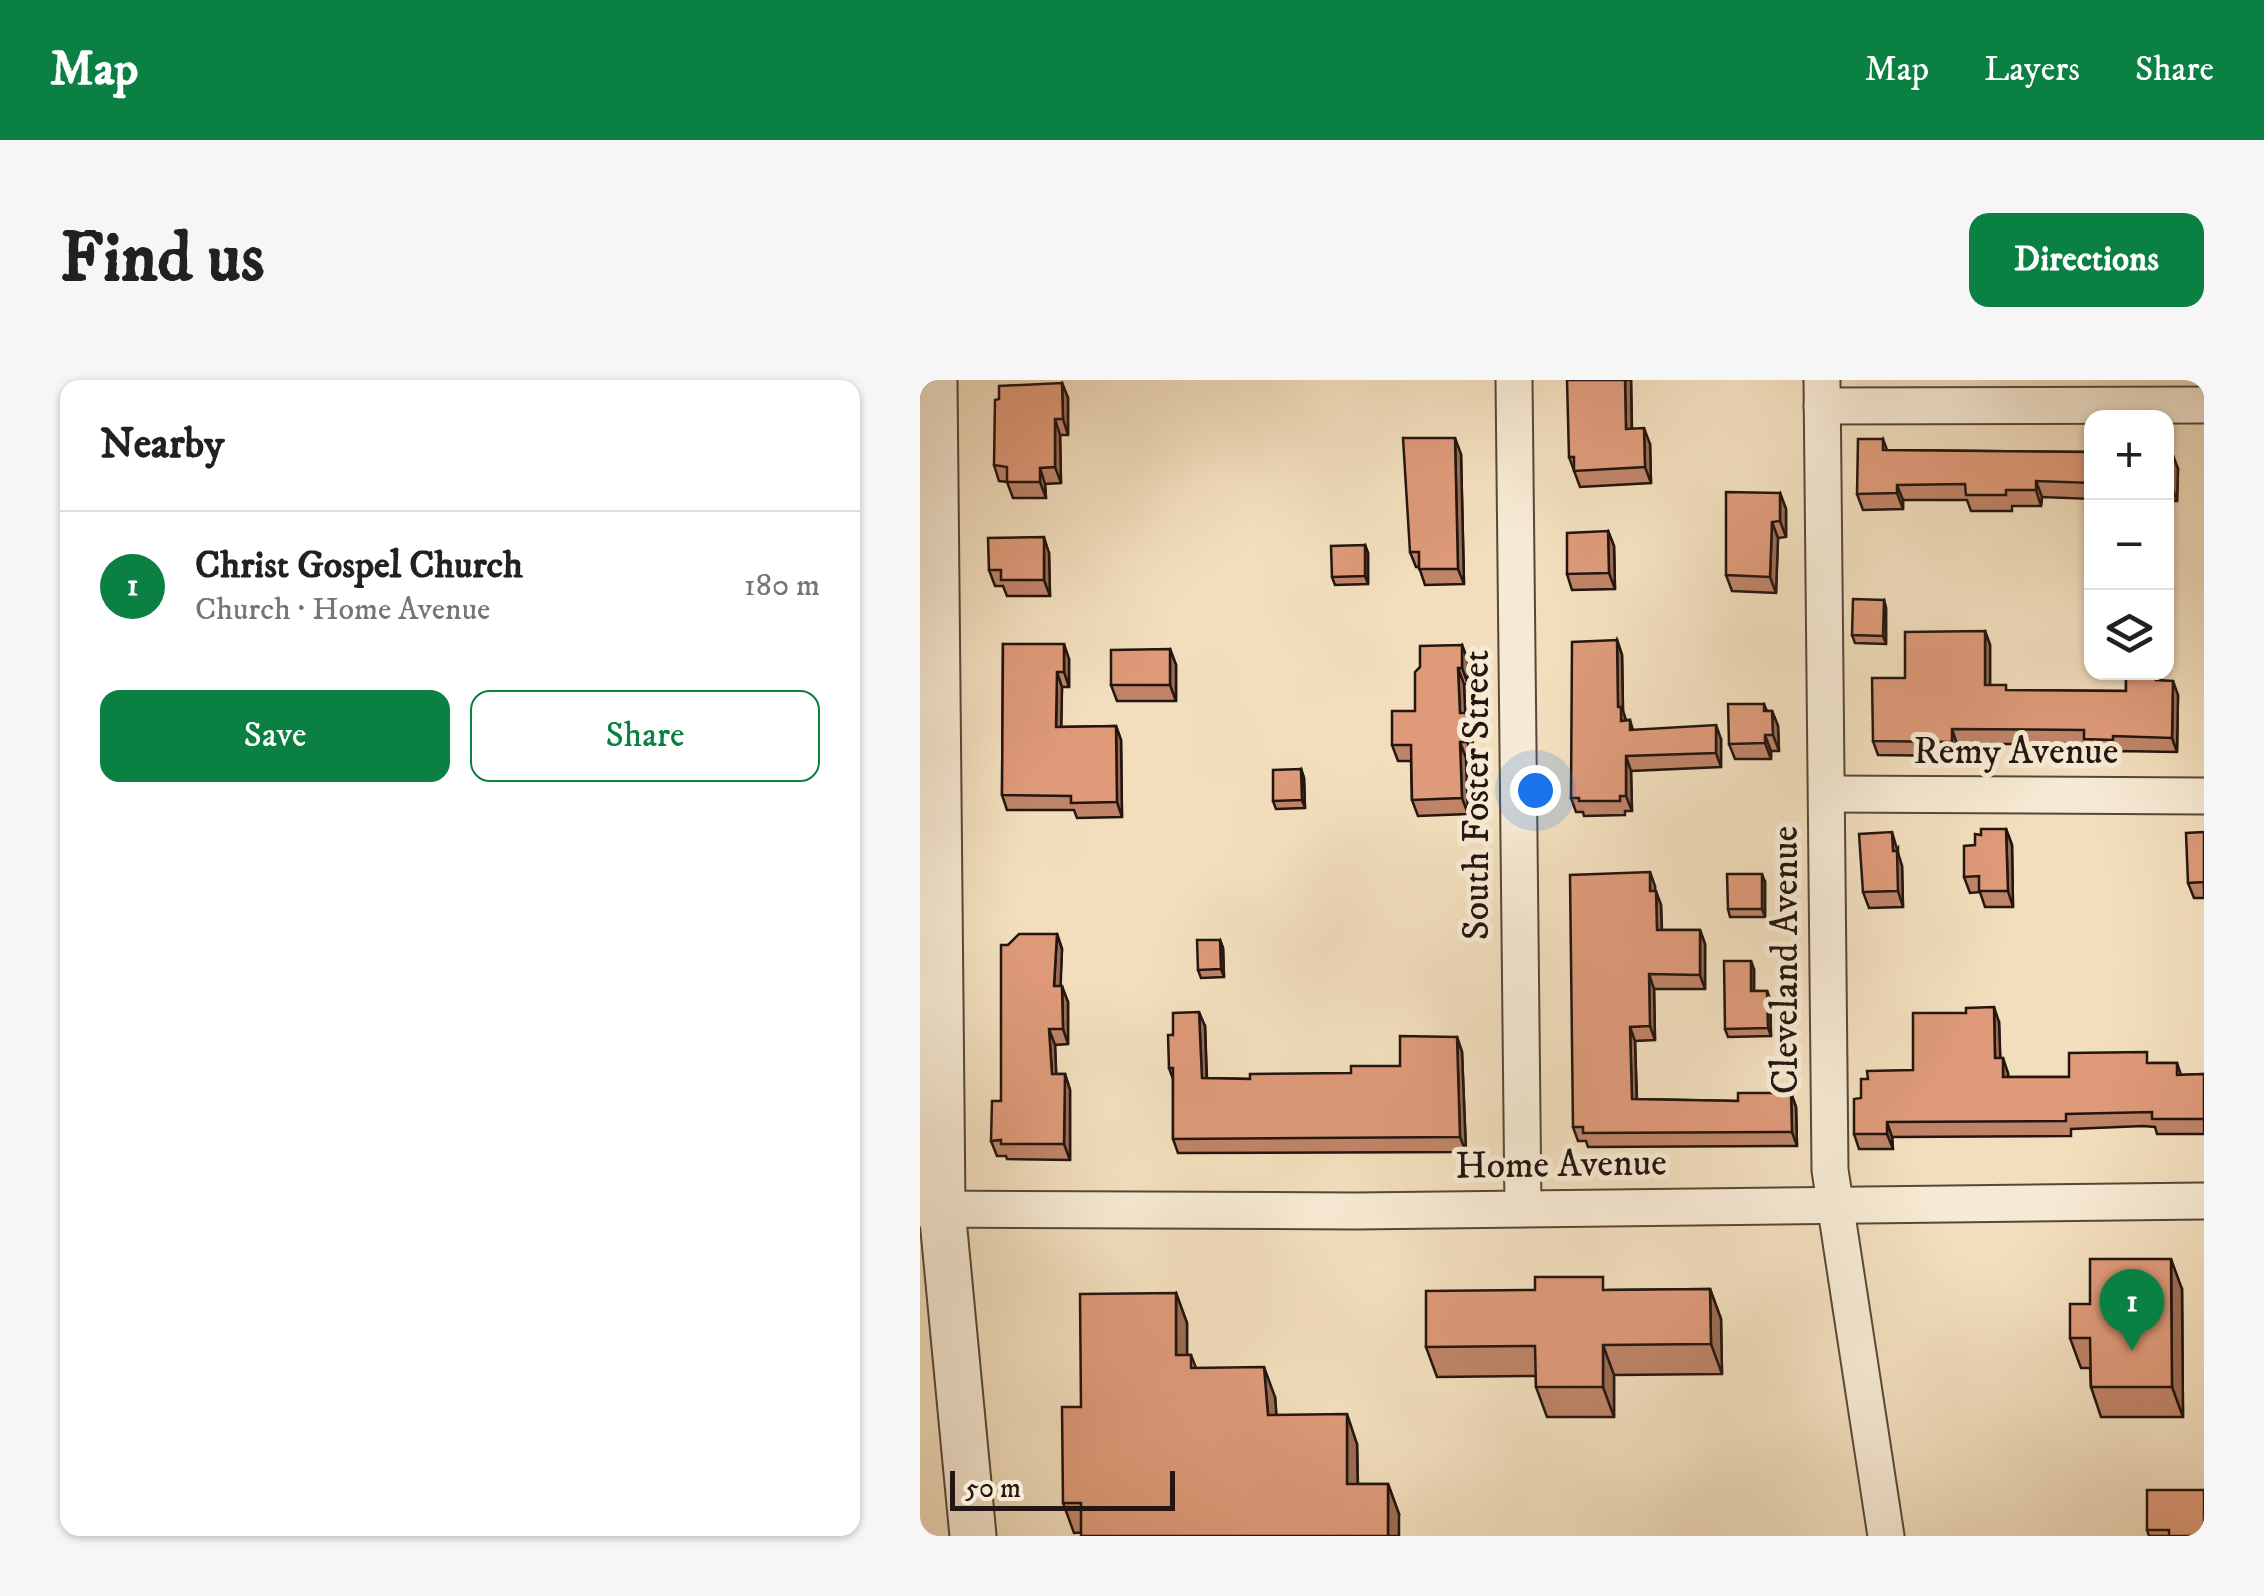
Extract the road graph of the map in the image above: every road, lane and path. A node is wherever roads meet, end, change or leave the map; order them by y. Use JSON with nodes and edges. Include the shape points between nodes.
{"nodes":[{"id":1,"x":934,"y":380,"type":"edge"},
{"id":2,"x":1514,"y":380,"type":"edge"},
{"id":3,"x":1822,"y":393,"type":"edge"},
{"id":4,"x":2204,"y":405,"type":"edge"},
{"id":5,"x":1827,"y":794,"type":"junction"},
{"id":6,"x":2204,"y":796,"type":"edge"},
{"id":7,"x":2204,"y":1200,"type":"edge"},
{"id":8,"x":1836,"y":1204,"type":"junction"},
{"id":9,"x":1523,"y":1208,"type":"junction"},
{"id":10,"x":931,"y":1209,"type":"edge"},
{"id":11,"x":973,"y":1536,"type":"edge"},
{"id":12,"x":1886,"y":1536,"type":"edge"}],
"edges":[{"from":1,"to":10,"type":"street"},
{"from":2,"to":9,"type":"street","name":"South Foster Street"},
{"from":3,"to":4,"type":"street"},
{"from":3,"to":5,"type":"street","name":"Cleveland Avenue"},
{"from":5,"to":6,"type":"street","name":"Remy Avenue"},
{"from":5,"to":8,"type":"street","name":"Cleveland Avenue","via":[[1830,1170]]},
{"from":7,"to":8,"type":"street","name":"Home Avenue"},
{"from":8,"to":9,"type":"street","name":"Home Avenue"},
{"from":8,"to":12,"type":"street","name":"Cleveland Avenue"},
{"from":9,"to":10,"type":"street","name":"Home Avenue"},
{"from":10,"to":11,"type":"street"}]}
